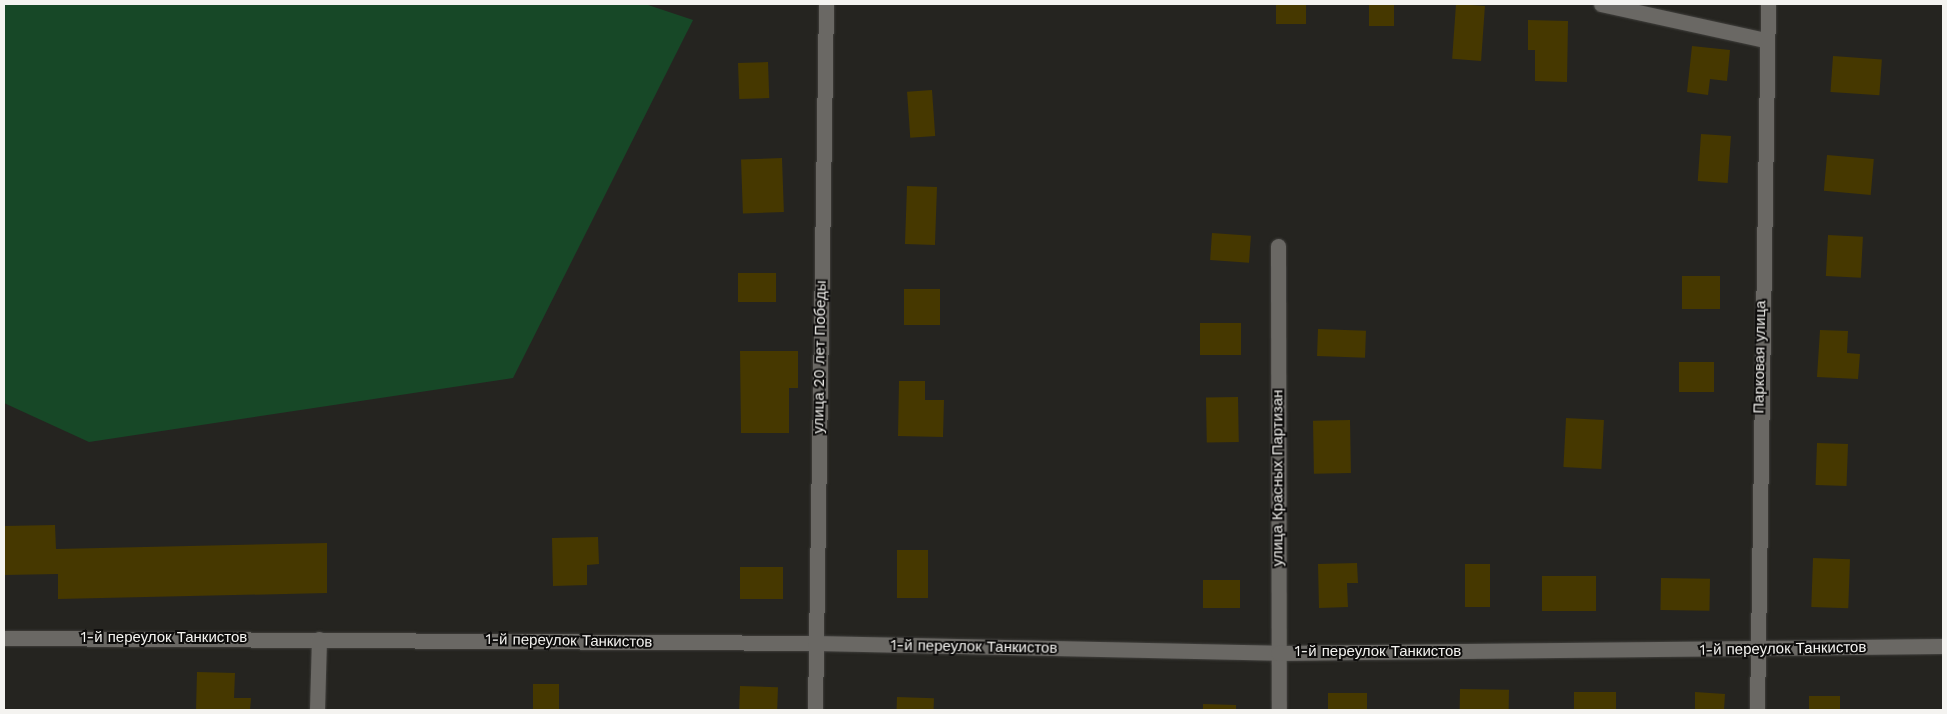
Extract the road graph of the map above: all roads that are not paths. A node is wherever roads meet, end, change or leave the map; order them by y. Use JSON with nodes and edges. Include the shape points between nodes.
{"nodes":[{"id":1,"x":826,"y":4,"type":"edge"},
{"id":2,"x":1601,"y":4,"type":"edge"},
{"id":3,"x":1768,"y":4,"type":"edge"},
{"id":4,"x":1765,"y":40,"type":"junction"},
{"id":5,"x":1278,"y":246,"type":"dead end"},
{"id":6,"x":4,"y":638,"type":"edge"},
{"id":7,"x":319,"y":639,"type":"junction"},
{"id":8,"x":816,"y":643,"type":"junction"},
{"id":9,"x":1943,"y":646,"type":"edge"},
{"id":10,"x":1756,"y":650,"type":"junction"},
{"id":11,"x":1278,"y":653,"type":"junction"},
{"id":12,"x":317,"y":710,"type":"edge"},
{"id":13,"x":815,"y":710,"type":"edge"},
{"id":14,"x":1279,"y":710,"type":"edge"},
{"id":15,"x":1757,"y":710,"type":"edge"}],
"edges":[{"from":1,"to":8,"type":"street","name":"улица 20 лет Победы"},
{"from":2,"to":4,"type":"street"},
{"from":3,"to":4,"type":"street","name":"Парковая улица"},
{"from":4,"to":10,"type":"street","name":"Парковая улица"},
{"from":5,"to":11,"type":"street","name":"улица Красных Партизан"},
{"from":6,"to":7,"type":"street","name":"1-й переулок Танкистов"},
{"from":7,"to":8,"type":"street","name":"1-й переулок Танкистов"},
{"from":7,"to":12,"type":"street"},
{"from":8,"to":11,"type":"street","name":"1-й переулок Танкистов"},
{"from":8,"to":13,"type":"street","name":"улица 20 лет Победы"},
{"from":9,"to":10,"type":"street","name":"1-й переулок Танкистов"},
{"from":10,"to":11,"type":"street","name":"1-й переулок Танкистов"},
{"from":10,"to":15,"type":"street","name":"Парковая улица"},
{"from":11,"to":14,"type":"street","name":"улица Красных Партизан"}]}
